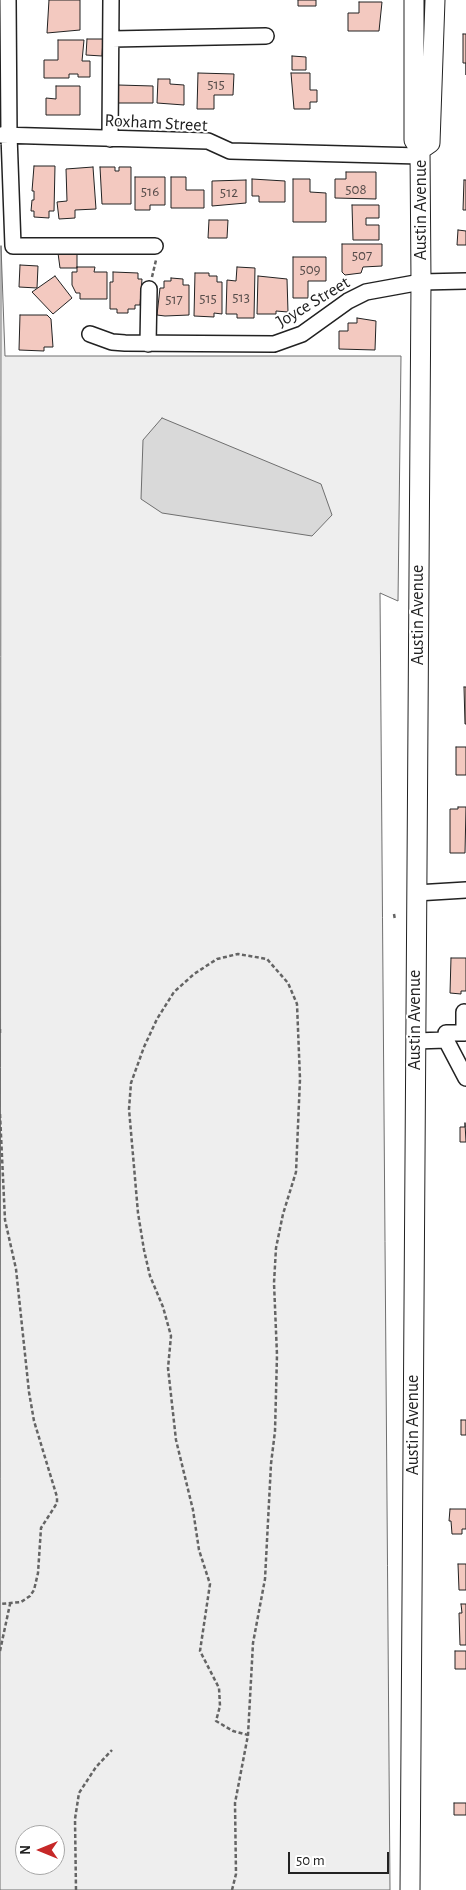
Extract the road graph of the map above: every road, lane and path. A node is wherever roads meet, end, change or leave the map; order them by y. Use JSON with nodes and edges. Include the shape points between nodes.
{"nodes":[{"id":1,"x":8,"y":0,"type":"edge"},
{"id":2,"x":111,"y":0,"type":"edge"},
{"id":3,"x":414,"y":0,"type":"edge"},
{"id":4,"x":435,"y":0,"type":"edge"},
{"id":5,"x":266,"y":36,"type":"dead end"},
{"id":6,"x":112,"y":39,"type":"junction"},
{"id":7,"x":4,"y":135,"type":"edge"},
{"id":8,"x":110,"y":139,"type":"junction"},
{"id":9,"x":420,"y":153,"type":"junction"},
{"id":10,"x":155,"y":246,"type":"joint"},
{"id":11,"x":466,"y":280,"type":"edge"},
{"id":12,"x":421,"y":282,"type":"junction"},
{"id":13,"x":149,"y":289,"type":"joint"},
{"id":14,"x":90,"y":334,"type":"dead end"},
{"id":15,"x":148,"y":344,"type":"junction"},
{"id":16,"x":466,"y":890,"type":"edge"},
{"id":17,"x":416,"y":893,"type":"junction"},
{"id":18,"x":394,"y":914,"type":"dead end"},
{"id":19,"x":395,"y":920,"type":"dead end"},
{"id":20,"x":464,"y":1012,"type":"dead end"},
{"id":21,"x":415,"y":1040,"type":"junction"},
{"id":22,"x":446,"y":1040,"type":"junction"},
{"id":23,"x":466,"y":1078,"type":"edge"},
{"id":24,"x":0,"y":1114,"type":"edge"},
{"id":25,"x":0,"y":1604,"type":"edge"},
{"id":26,"x":10,"y":1604,"type":"junction"},
{"id":27,"x":0,"y":1651,"type":"edge"},
{"id":28,"x":248,"y":1735,"type":"junction"},
{"id":29,"x":112,"y":1750,"type":"dead end"},
{"id":30,"x":76,"y":1890,"type":"edge"},
{"id":31,"x":232,"y":1890,"type":"edge"},
{"id":32,"x":410,"y":1890,"type":"edge"}],
"edges":[{"from":1,"to":7,"type":"street"},
{"from":2,"to":6,"type":"street"},
{"from":3,"to":9,"type":"main road","name":"Austin Avenue","via":[[414,140]]},
{"from":4,"to":9,"type":"main road","name":"Austin Avenue","via":[[430,143]]},
{"from":5,"to":6,"type":"street"},
{"from":6,"to":8,"type":"street"},
{"from":7,"to":8,"type":"street","name":"Roxham Street"},
{"from":7,"to":10,"type":"street","via":[[13,246]]},
{"from":8,"to":9,"type":"street","name":"Roxham Street","via":[[208,141],[230,151]]},
{"from":9,"to":12,"type":"main road","name":"Austin Avenue"},
{"from":10,"to":13,"type":"path","via":[[156,262]]},
{"from":11,"to":12,"type":"street","name":"Joyce Street"},
{"from":12,"to":15,"type":"street","name":"Joyce Street","via":[[379,288],[358,296],[302,334],[274,344]]},
{"from":12,"to":17,"type":"main road","name":"Austin Avenue"},
{"from":13,"to":15,"type":"street"},
{"from":14,"to":15,"type":"street","name":"Joyce Street","via":[[112,342]]},
{"from":16,"to":17,"type":"street"},
{"from":17,"to":21,"type":"main road","name":"Austin Avenue"},
{"from":18,"to":19,"type":"path"},
{"from":20,"to":22,"type":"street","via":[[464,1033],[446,1034]]},
{"from":21,"to":22,"type":"street"},
{"from":21,"to":32,"type":"main road","name":"Austin Avenue"},
{"from":22,"to":23,"type":"street"},
{"from":24,"to":26,"type":"path","via":[[5,1220],[16,1268],[29,1392],[34,1422],[58,1497],[41,1528],[34,1590],[21,1602]]},
{"from":25,"to":26,"type":"path"},
{"from":26,"to":27,"type":"path"},
{"from":28,"to":28,"type":"path","via":[[253,1643],[265,1579],[270,1464],[275,1431],[276,1248],[296,1172],[300,1079],[297,1004],[288,983],[266,959],[238,954],[217,959],[174,992],[144,1047],[131,1083],[129,1109],[144,1250],[170,1336],[168,1368],[176,1440],[193,1510],[198,1550],[210,1584],[200,1651],[218,1688],[220,1706],[216,1721]]},
{"from":28,"to":31,"type":"path","via":[[235,1803],[236,1874]]},
{"from":29,"to":30,"type":"path","via":[[79,1793],[75,1819]]}]}
